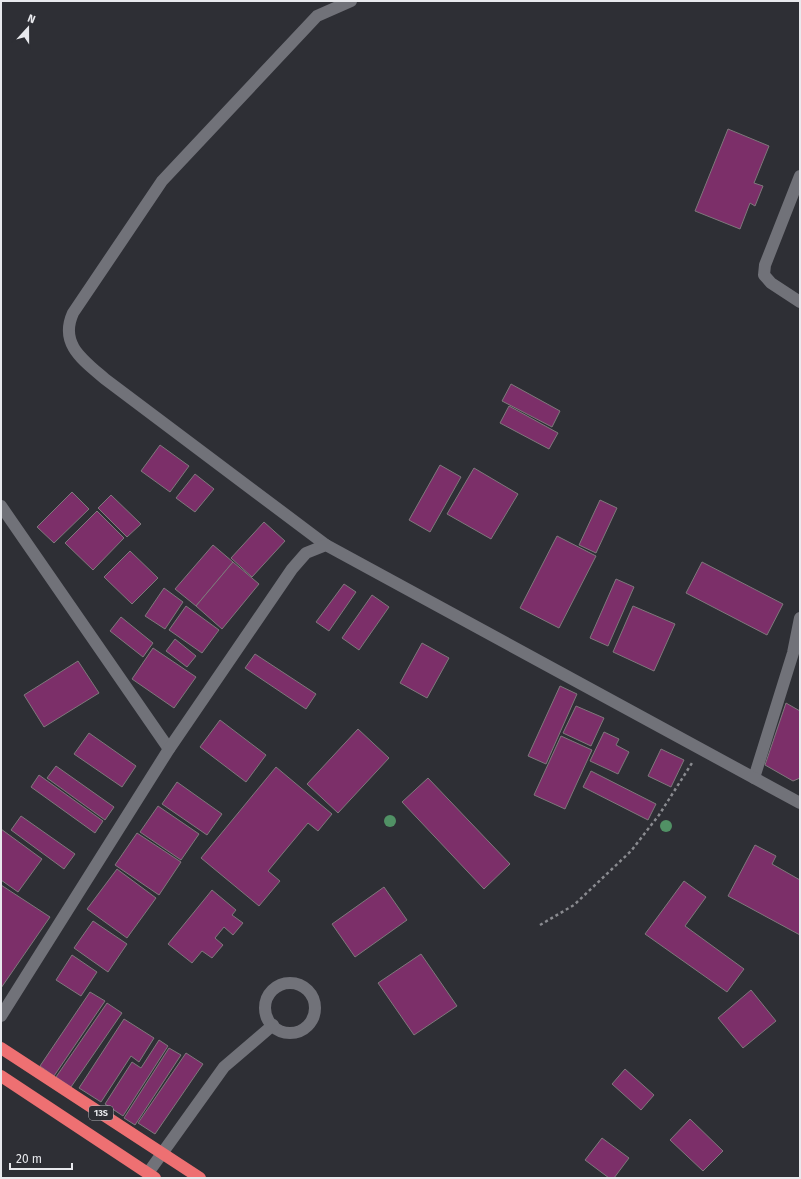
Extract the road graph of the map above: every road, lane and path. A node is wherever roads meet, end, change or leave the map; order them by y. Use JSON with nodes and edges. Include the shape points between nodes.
{"nodes":[{"id":1,"x":352,"y":1,"type":"edge"},
{"id":2,"x":800,"y":176,"type":"edge"},
{"id":3,"x":800,"y":302,"type":"edge"},
{"id":4,"x":1,"y":506,"type":"edge"},
{"id":5,"x":326,"y":545,"type":"junction"},
{"id":6,"x":800,"y":618,"type":"edge"},
{"id":7,"x":798,"y":640,"type":"edge"},
{"id":8,"x":169,"y":749,"type":"junction"},
{"id":9,"x":701,"y":749,"type":"junction"},
{"id":10,"x":754,"y":778,"type":"junction"},
{"id":11,"x":800,"y":803,"type":"edge"},
{"id":12,"x":540,"y":925,"type":"dead end"},
{"id":13,"x":1,"y":1016,"type":"edge"},
{"id":14,"x":273,"y":1025,"type":"junction"},
{"id":15,"x":1,"y":1048,"type":"edge"},
{"id":16,"x":1,"y":1076,"type":"edge"},
{"id":17,"x":164,"y":1153,"type":"junction"},
{"id":18,"x":152,"y":1176,"type":"edge"},
{"id":19,"x":200,"y":1178,"type":"edge"}],
"edges":[{"from":1,"to":5,"type":"street","via":[[317,16],[162,181],[73,313],[68,331],[71,343],[82,359],[104,379]]},
{"from":2,"to":3,"type":"street","via":[[765,265],[764,275],[771,283]]},
{"from":4,"to":8,"type":"street"},
{"from":5,"to":8,"type":"street","via":[[306,553],[292,569]]},
{"from":5,"to":9,"type":"street"},
{"from":6,"to":7,"type":"street"},
{"from":7,"to":10,"type":"street"},
{"from":8,"to":13,"type":"street"},
{"from":9,"to":10,"type":"street"},
{"from":9,"to":12,"type":"path","via":[[659,815],[631,851],[574,905]]},
{"from":10,"to":11,"type":"street"},
{"from":14,"to":14,"type":"street","via":[[267,1019],[265,1002],[275,988],[283,984],[299,984],[311,994],[314,1009],[309,1023],[303,1028],[288,1032]]},
{"from":14,"to":17,"type":"street","via":[[224,1067]]},
{"from":15,"to":17,"type":"highway","number":"13S"},
{"from":16,"to":18,"type":"highway","number":"13S"},
{"from":17,"to":18,"type":"street"},
{"from":17,"to":19,"type":"highway","number":"13S"}]}
